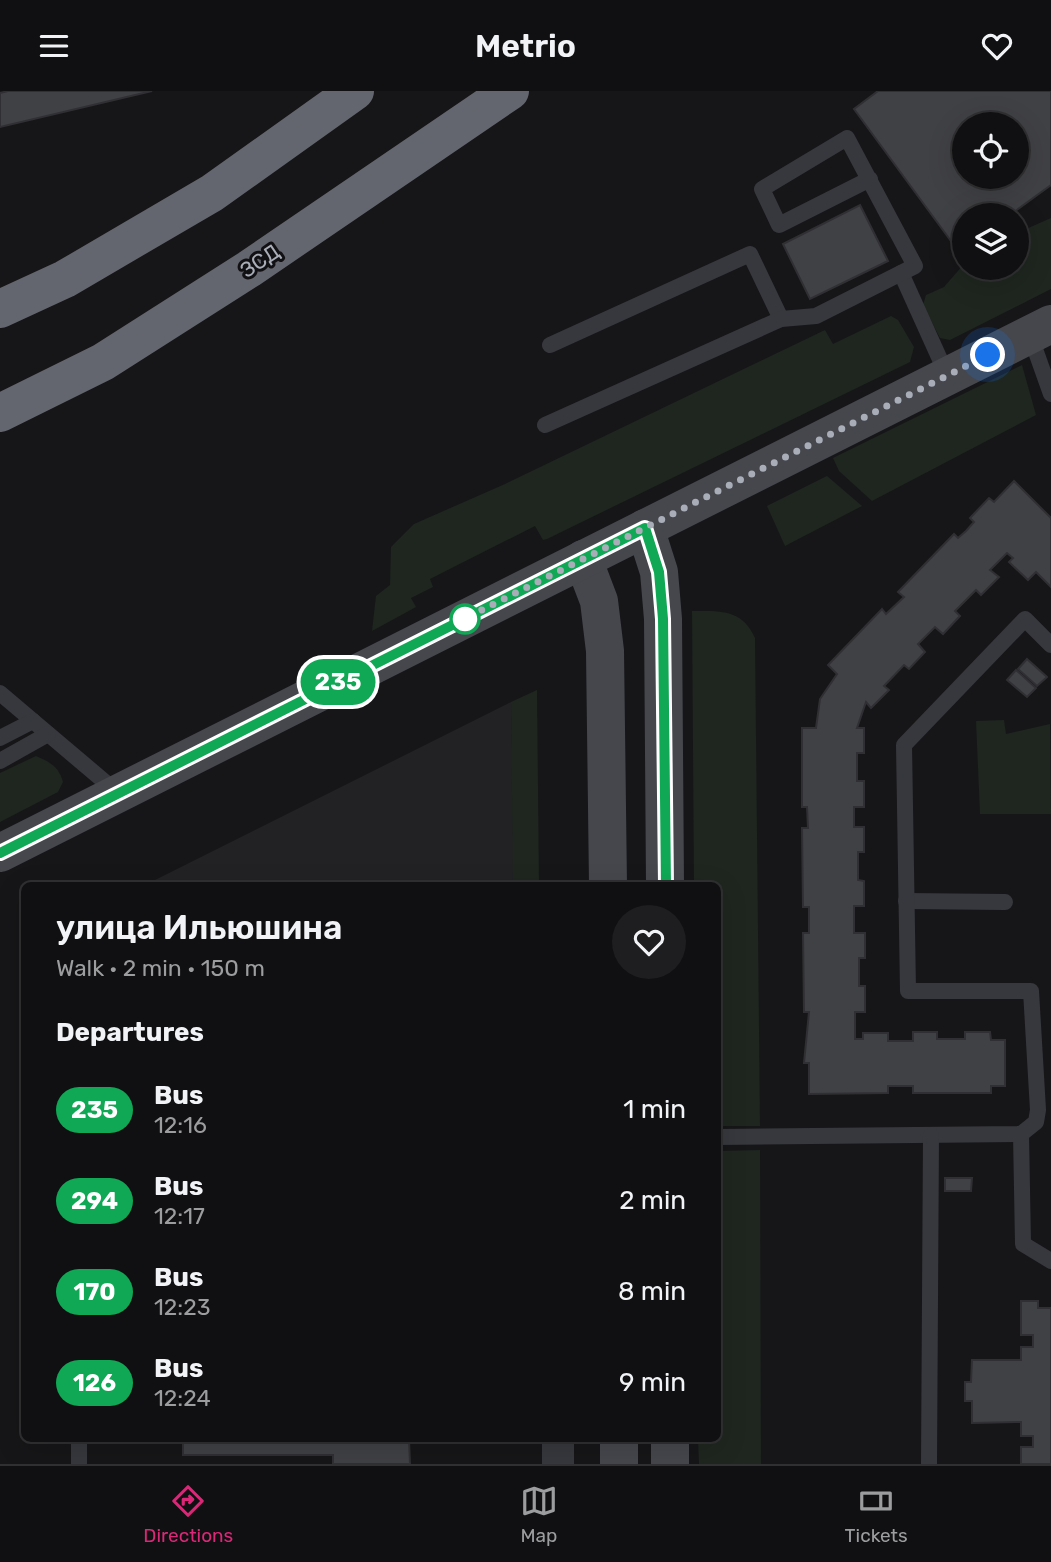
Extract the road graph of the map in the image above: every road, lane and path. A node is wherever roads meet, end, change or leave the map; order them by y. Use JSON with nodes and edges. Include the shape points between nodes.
{"nodes":[{"id":1,"x":355,"y":91,"type":"edge"},
{"id":2,"x":510,"y":91,"type":"edge"},
{"id":3,"x":870,"y":179,"type":"junction"},
{"id":4,"x":901,"y":273,"type":"junction"},
{"id":5,"x":0,"y":309,"type":"edge"},
{"id":6,"x":781,"y":319,"type":"junction"},
{"id":7,"x":1040,"y":330,"type":"edge"},
{"id":8,"x":550,"y":345,"type":"dead end"},
{"id":9,"x":947,"y":375,"type":"junction"},
{"id":10,"x":1051,"y":394,"type":"edge"},
{"id":11,"x":0,"y":413,"type":"edge"},
{"id":12,"x":545,"y":425,"type":"dead end"},
{"id":13,"x":645,"y":528,"type":"junction"},
{"id":14,"x":583,"y":559,"type":"junction"},
{"id":15,"x":1051,"y":645,"type":"edge"},
{"id":16,"x":3,"y":701,"type":"edge"},
{"id":17,"x":33,"y":721,"type":"junction"},
{"id":18,"x":48,"y":734,"type":"junction"},
{"id":19,"x":0,"y":738,"type":"edge"},
{"id":20,"x":0,"y":761,"type":"edge"},
{"id":21,"x":118,"y":793,"type":"junction"},
{"id":22,"x":0,"y":853,"type":"edge"},
{"id":23,"x":604,"y":879,"type":"edge"},
{"id":24,"x":666,"y":882,"type":"edge"},
{"id":25,"x":906,"y":901,"type":"junction"},
{"id":26,"x":1005,"y":902,"type":"dead end"},
{"id":27,"x":1021,"y":1134,"type":"junction"},
{"id":28,"x":931,"y":1135,"type":"junction"},
{"id":29,"x":721,"y":1137,"type":"edge"},
{"id":30,"x":1051,"y":1261,"type":"edge"},
{"id":31,"x":79,"y":1442,"type":"edge"},
{"id":32,"x":558,"y":1442,"type":"edge"},
{"id":33,"x":619,"y":1442,"type":"edge"},
{"id":34,"x":670,"y":1442,"type":"edge"},
{"id":35,"x":79,"y":1464,"type":"edge"},
{"id":36,"x":558,"y":1464,"type":"edge"},
{"id":37,"x":619,"y":1464,"type":"edge"},
{"id":38,"x":670,"y":1464,"type":"edge"},
{"id":39,"x":929,"y":1464,"type":"edge"}],
"edges":[{"from":1,"to":5,"type":"highway","via":[[212,193],[65,279]]},
{"from":2,"to":11,"type":"highway","name":"ЗСД","via":[[249,269],[103,362]]},
{"from":3,"to":3,"type":"lane","via":[[847,138],[762,189],[779,225]]},
{"from":3,"to":4,"type":"lane","via":[[915,266]]},
{"from":4,"to":6,"type":"lane","via":[[816,316]]},
{"from":4,"to":9,"type":"lane"},
{"from":6,"to":8,"type":"lane","via":[[750,254]]},
{"from":6,"to":12,"type":"lane"},
{"from":7,"to":9,"type":"main road"},
{"from":7,"to":10,"type":"lane"},
{"from":9,"to":13,"type":"main road"},
{"from":13,"to":14,"type":"main road"},
{"from":13,"to":24,"type":"main road","via":[[659,572],[663,619]]},
{"from":14,"to":21,"type":"main road"},
{"from":14,"to":23,"type":"main road","via":[[598,601],[606,651]]},
{"from":15,"to":25,"type":"lane","via":[[1025,619],[904,745]]},
{"from":16,"to":17,"type":"lane"},
{"from":17,"to":18,"type":"lane"},
{"from":17,"to":19,"type":"lane"},
{"from":18,"to":20,"type":"lane"},
{"from":18,"to":21,"type":"lane"},
{"from":21,"to":22,"type":"main road"},
{"from":25,"to":26,"type":"lane"},
{"from":25,"to":27,"type":"lane","via":[[908,991],[1031,991],[1038,1110],[1036,1122]]},
{"from":27,"to":28,"type":"lane"},
{"from":27,"to":30,"type":"lane","via":[[1023,1244]]},
{"from":28,"to":29,"type":"lane"},
{"from":28,"to":39,"type":"lane"},
{"from":31,"to":35,"type":"lane"},
{"from":32,"to":36,"type":"street"},
{"from":33,"to":37,"type":"main road"},
{"from":34,"to":38,"type":"main road"}]}
